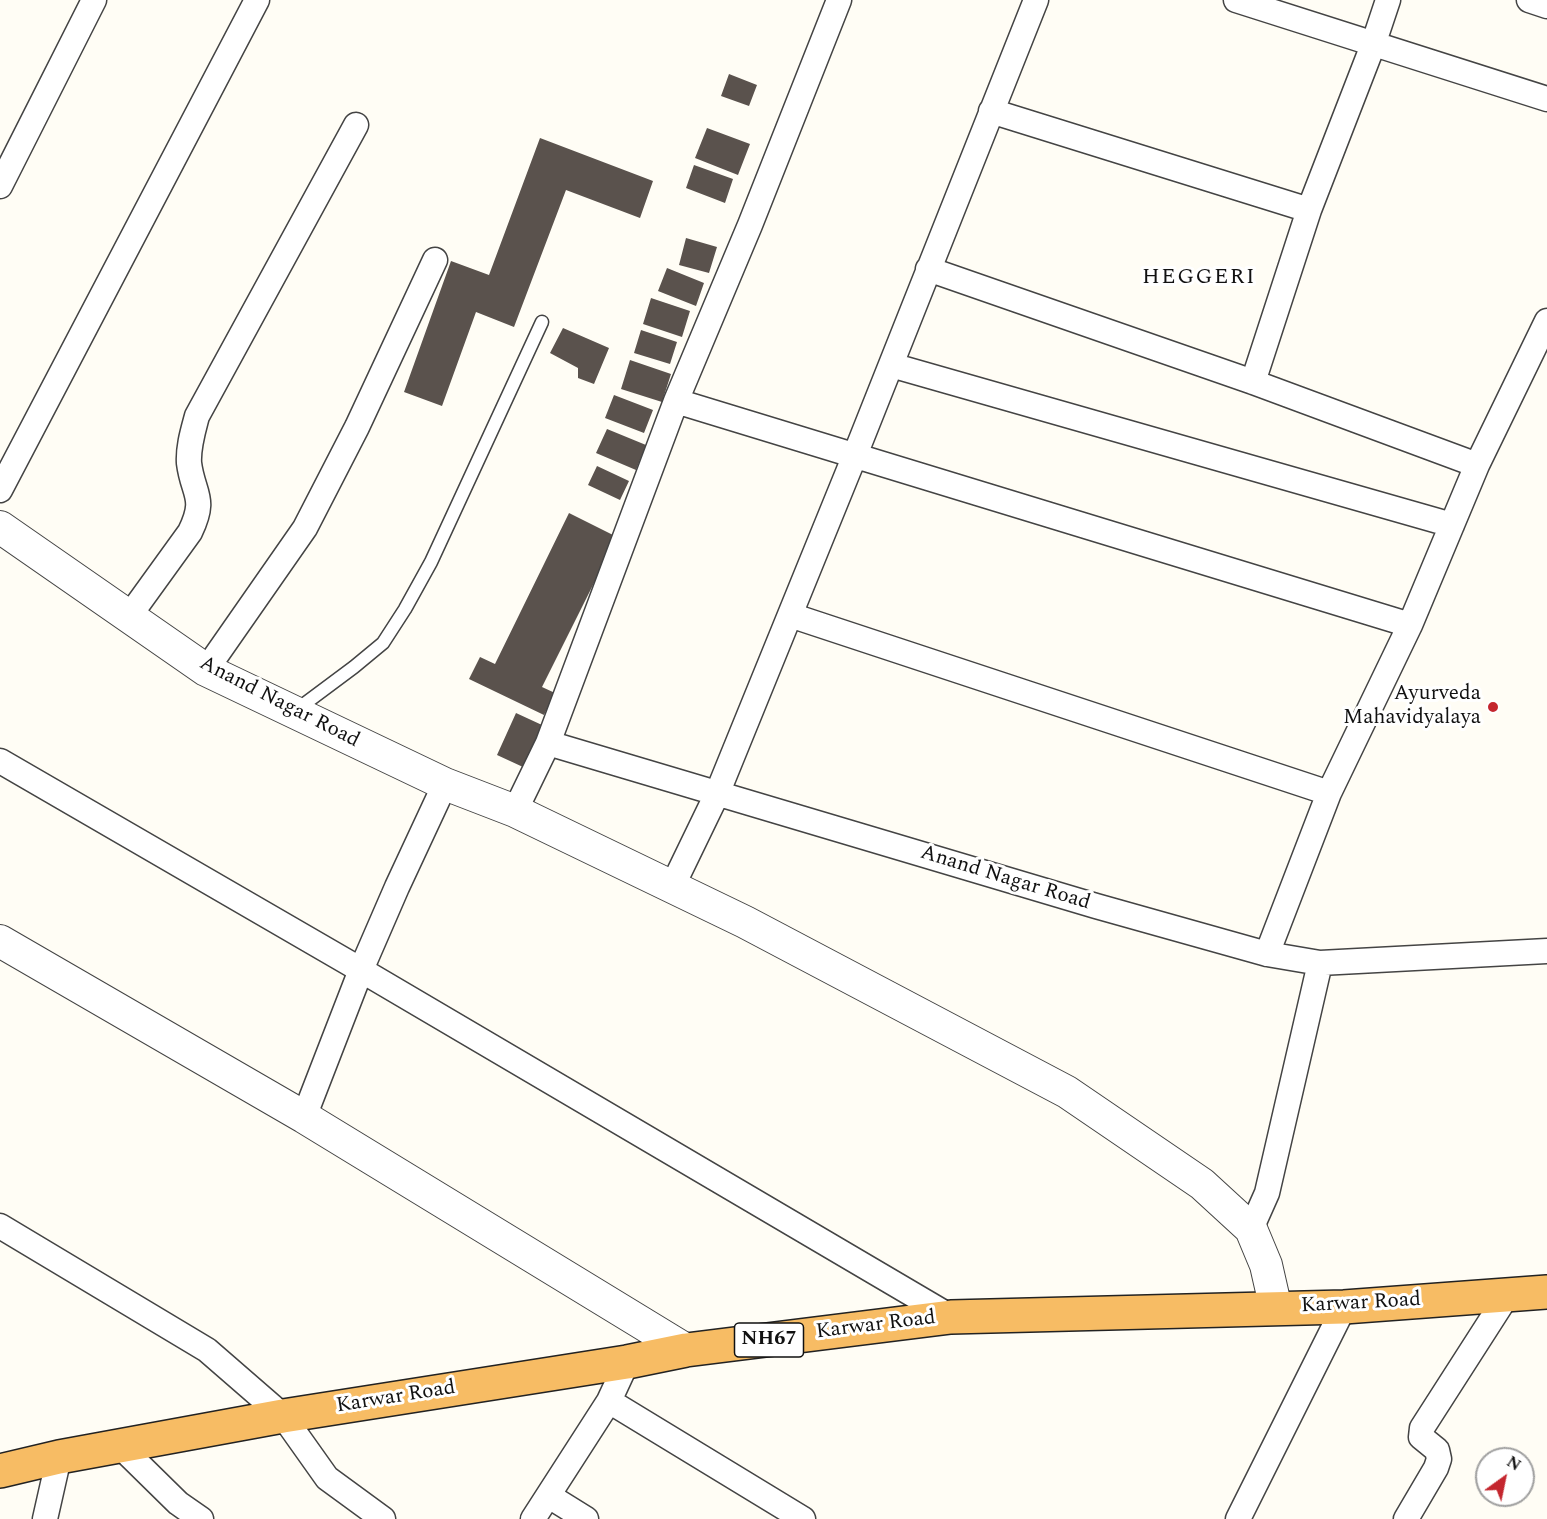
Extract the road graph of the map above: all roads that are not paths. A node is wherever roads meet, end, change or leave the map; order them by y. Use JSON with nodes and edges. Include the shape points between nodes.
{"nodes":[{"id":1,"x":94,"y":0,"type":"edge"},
{"id":2,"x":257,"y":0,"type":"edge"},
{"id":3,"x":839,"y":0,"type":"edge"},
{"id":4,"x":1036,"y":0,"type":"edge"},
{"id":5,"x":1236,"y":0,"type":"edge"},
{"id":6,"x":1388,"y":0,"type":"edge"},
{"id":7,"x":1529,"y":0,"type":"edge"},
{"id":8,"x":1547,"y":6,"type":"edge"},
{"id":9,"x":1373,"y":45,"type":"junction"},
{"id":10,"x":1547,"y":99,"type":"edge"},
{"id":11,"x":991,"y":111,"type":"junction"},
{"id":12,"x":356,"y":125,"type":"dead end"},
{"id":13,"x":0,"y":186,"type":"edge"},
{"id":14,"x":1309,"y":210,"type":"junction"},
{"id":15,"x":435,"y":260,"type":"dead end"},
{"id":16,"x":928,"y":269,"type":"junction"},
{"id":17,"x":1547,"y":321,"type":"edge"},
{"id":18,"x":542,"y":322,"type":"dead end"},
{"id":19,"x":891,"y":365,"type":"junction"},
{"id":20,"x":1253,"y":382,"type":"junction"},
{"id":21,"x":676,"y":401,"type":"junction"},
{"id":22,"x":855,"y":455,"type":"junction"},
{"id":23,"x":1478,"y":465,"type":"junction"},
{"id":24,"x":0,"y":490,"type":"edge"},
{"id":25,"x":1452,"y":525,"type":"junction"},
{"id":26,"x":0,"y":527,"type":"edge"},
{"id":27,"x":130,"y":615,"type":"junction"},
{"id":28,"x":790,"y":615,"type":"junction"},
{"id":29,"x":1410,"y":625,"type":"junction"},
{"id":30,"x":206,"y":669,"type":"junction"},
{"id":31,"x":293,"y":712,"type":"junction"},
{"id":32,"x":548,"y":743,"type":"junction"},
{"id":33,"x":0,"y":762,"type":"edge"},
{"id":34,"x":445,"y":784,"type":"junction"},
{"id":35,"x":1329,"y":793,"type":"junction"},
{"id":36,"x":717,"y":794,"type":"junction"},
{"id":37,"x":515,"y":811,"type":"junction"},
{"id":38,"x":672,"y":886,"type":"junction"},
{"id":39,"x":0,"y":941,"type":"edge"},
{"id":40,"x":1547,"y":951,"type":"edge"},
{"id":41,"x":1267,"y":954,"type":"junction"},
{"id":42,"x":1320,"y":963,"type":"junction"},
{"id":43,"x":361,"y":970,"type":"junction"},
{"id":44,"x":304,"y":1117,"type":"junction"},
{"id":45,"x":0,"y":1226,"type":"edge"},
{"id":46,"x":1251,"y":1229,"type":"junction"},
{"id":47,"x":1547,"y":1292,"type":"edge"},
{"id":48,"x":1508,"y":1294,"type":"junction"},
{"id":49,"x":1344,"y":1307,"type":"junction"},
{"id":50,"x":1276,"y":1308,"type":"junction"},
{"id":51,"x":951,"y":1317,"type":"junction"},
{"id":52,"x":686,"y":1350,"type":"junction"},
{"id":53,"x":627,"y":1362,"type":"junction"},
{"id":54,"x":609,"y":1401,"type":"junction"},
{"id":55,"x":284,"y":1416,"type":"junction"},
{"id":56,"x":120,"y":1446,"type":"junction"},
{"id":57,"x":59,"y":1457,"type":"junction"},
{"id":58,"x":0,"y":1471,"type":"edge"},
{"id":59,"x":549,"y":1496,"type":"junction"},
{"id":60,"x":45,"y":1519,"type":"edge"},
{"id":61,"x":201,"y":1519,"type":"edge"},
{"id":62,"x":383,"y":1519,"type":"edge"},
{"id":63,"x":533,"y":1519,"type":"edge"},
{"id":64,"x":586,"y":1519,"type":"edge"},
{"id":65,"x":802,"y":1519,"type":"edge"},
{"id":66,"x":1238,"y":1519,"type":"edge"},
{"id":67,"x":1406,"y":1519,"type":"edge"}],
"edges":[{"from":1,"to":13,"type":"street"},
{"from":2,"to":24,"type":"street"},
{"from":3,"to":21,"type":"street"},
{"from":4,"to":11,"type":"street"},
{"from":5,"to":9,"type":"street"},
{"from":6,"to":9,"type":"street"},
{"from":7,"to":8,"type":"street"},
{"from":9,"to":10,"type":"street"},
{"from":9,"to":14,"type":"street"},
{"from":11,"to":14,"type":"street"},
{"from":11,"to":16,"type":"street"},
{"from":12,"to":27,"type":"street","via":[[196,416],[189,463],[199,500],[197,517]]},
{"from":14,"to":20,"type":"street"},
{"from":15,"to":30,"type":"street","via":[[305,528]]},
{"from":16,"to":19,"type":"street"},
{"from":16,"to":20,"type":"street"},
{"from":17,"to":23,"type":"street"},
{"from":18,"to":31,"type":"lane","via":[[431,562],[405,609],[383,643]]},
{"from":19,"to":22,"type":"street"},
{"from":19,"to":25,"type":"street"},
{"from":20,"to":23,"type":"street"},
{"from":21,"to":22,"type":"street"},
{"from":21,"to":32,"type":"street"},
{"from":22,"to":28,"type":"street"},
{"from":22,"to":29,"type":"street"},
{"from":23,"to":25,"type":"street"},
{"from":25,"to":29,"type":"street"},
{"from":26,"to":27,"type":"street","name":"Anand Nagar Road"},
{"from":27,"to":30,"type":"street","name":"Anand Nagar Road"},
{"from":28,"to":35,"type":"street"},
{"from":28,"to":36,"type":"street"},
{"from":29,"to":35,"type":"street"},
{"from":30,"to":31,"type":"street","name":"Anand Nagar Road"},
{"from":31,"to":34,"type":"street","name":"Anand Nagar Road"},
{"from":32,"to":36,"type":"street","name":"Anand Nagar Road"},
{"from":32,"to":37,"type":"street"},
{"from":33,"to":43,"type":"street"},
{"from":34,"to":37,"type":"street","name":"Anand Nagar Road"},
{"from":34,"to":43,"type":"street"},
{"from":35,"to":41,"type":"street"},
{"from":36,"to":38,"type":"street"},
{"from":36,"to":41,"type":"street","name":"Anand Nagar Road"},
{"from":37,"to":38,"type":"street","name":"Anand Nagar Road"},
{"from":38,"to":46,"type":"street","name":"Anand Nagar Road","via":[[1067,1092],[1202,1184]]},
{"from":39,"to":44,"type":"street"},
{"from":40,"to":42,"type":"street","name":"Anand Nagar Road"},
{"from":41,"to":42,"type":"street","name":"Anand Nagar Road"},
{"from":42,"to":46,"type":"street","via":[[1267,1193]]},
{"from":43,"to":44,"type":"street"},
{"from":43,"to":51,"type":"street"},
{"from":44,"to":52,"type":"street"},
{"from":45,"to":55,"type":"street","via":[[207,1350]]},
{"from":46,"to":50,"type":"street","name":"Anand Nagar Road","via":[[1266,1265]]},
{"from":47,"to":48,"type":"highway","name":"Karwar Road","number":"NH67"},
{"from":48,"to":49,"type":"highway","name":"Karwar Road","number":"NH67"},
{"from":48,"to":67,"type":"street","via":[[1422,1428],[1421,1437],[1437,1450],[1439,1459]]},
{"from":49,"to":50,"type":"highway","name":"Karwar Road","number":"NH67"},
{"from":49,"to":66,"type":"street"},
{"from":50,"to":51,"type":"highway","name":"Karwar Road","number":"NH67"},
{"from":51,"to":52,"type":"highway","name":"Karwar Road","number":"NH67"},
{"from":52,"to":53,"type":"highway","name":"Karwar Road","number":"NH67"},
{"from":53,"to":54,"type":"street"},
{"from":53,"to":55,"type":"highway","name":"Karwar Road","number":"NH67"},
{"from":54,"to":59,"type":"street"},
{"from":54,"to":65,"type":"street"},
{"from":55,"to":56,"type":"highway","name":"Karwar Road","number":"NH67"},
{"from":55,"to":62,"type":"street","via":[[327,1478]]},
{"from":56,"to":57,"type":"highway","name":"Karwar Road","number":"NH67"},
{"from":56,"to":61,"type":"street","via":[[178,1503]]},
{"from":57,"to":58,"type":"highway","name":"Karwar Road","number":"NH67"},
{"from":57,"to":60,"type":"street"},
{"from":59,"to":63,"type":"street"},
{"from":59,"to":64,"type":"street"}]}
